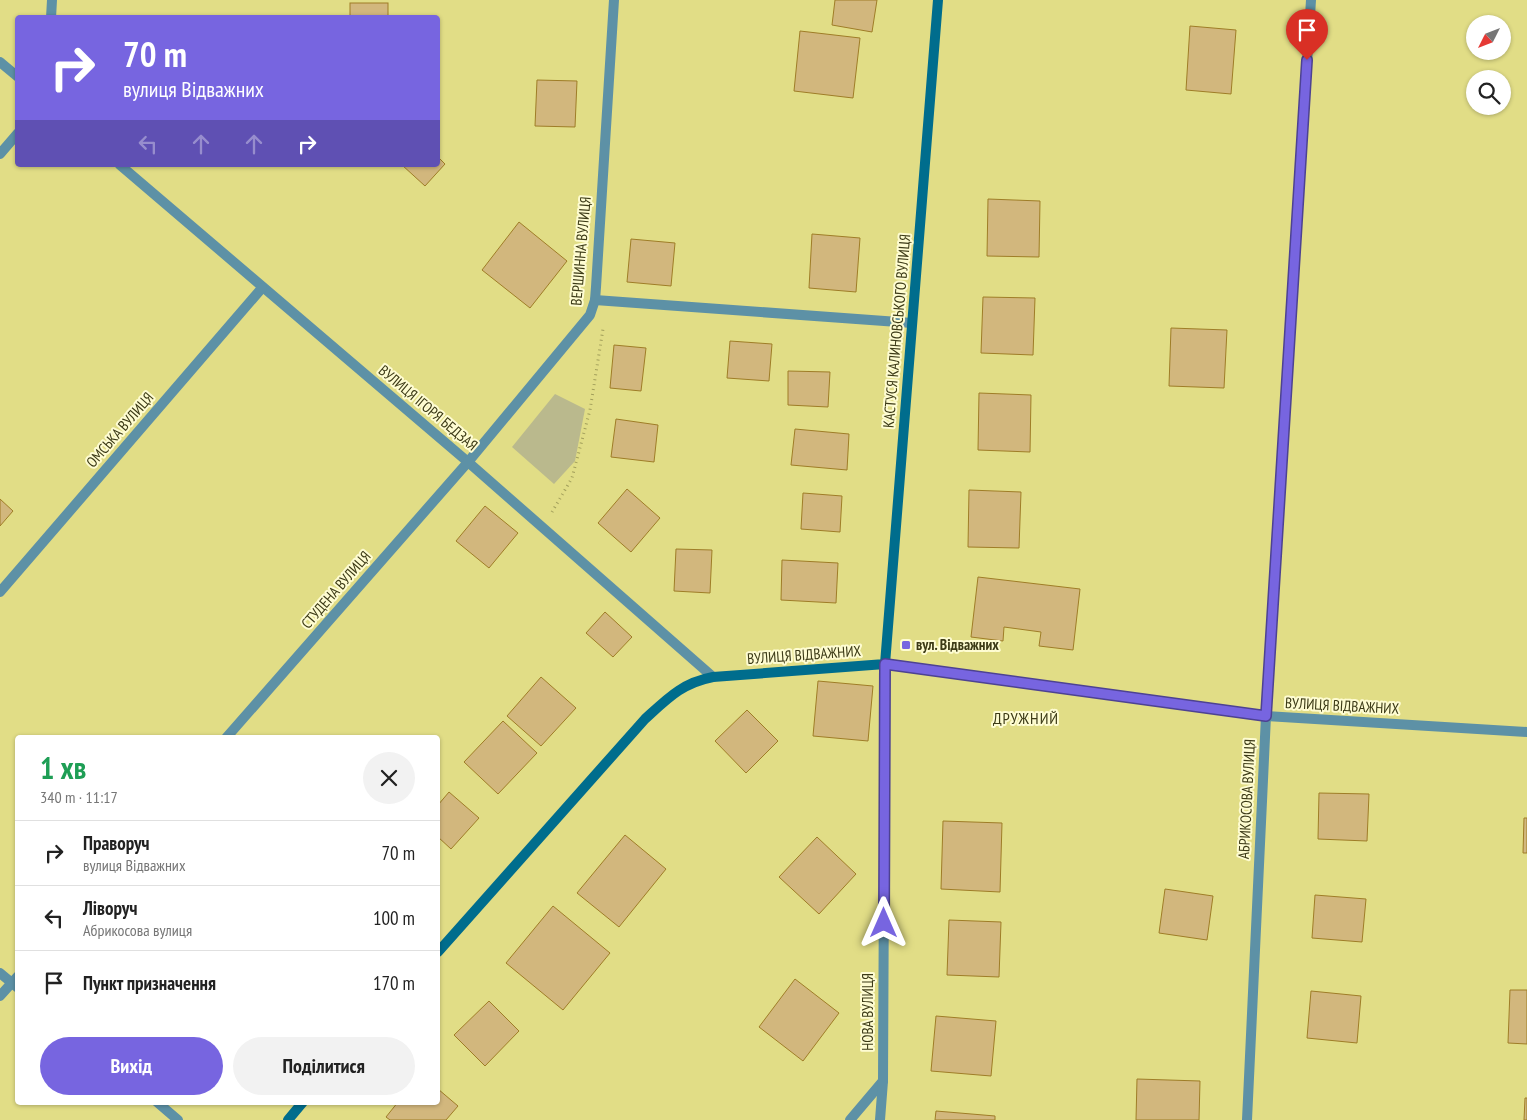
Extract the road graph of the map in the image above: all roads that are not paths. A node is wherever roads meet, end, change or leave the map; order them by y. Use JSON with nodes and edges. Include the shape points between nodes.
{"nodes":[{"id":1,"x":52,"y":0,"type":"edge"},
{"id":2,"x":614,"y":0,"type":"edge"},
{"id":3,"x":938,"y":0,"type":"edge"},
{"id":4,"x":1311,"y":0,"type":"edge"},
{"id":5,"x":51,"y":15,"type":"edge"},
{"id":6,"x":0,"y":62,"type":"edge"},
{"id":7,"x":15,"y":74,"type":"edge"},
{"id":8,"x":15,"y":136,"type":"edge"},
{"id":9,"x":0,"y":154,"type":"edge"},
{"id":10,"x":122,"y":167,"type":"edge"},
{"id":11,"x":262,"y":288,"type":"junction"},
{"id":12,"x":594,"y":300,"type":"junction"},
{"id":13,"x":912,"y":323,"type":"junction"},
{"id":14,"x":468,"y":462,"type":"junction"},
{"id":15,"x":0,"y":592,"type":"edge"},
{"id":16,"x":885,"y":664,"type":"junction"},
{"id":17,"x":713,"y":677,"type":"junction"},
{"id":18,"x":1266,"y":716,"type":"junction"},
{"id":19,"x":1527,"y":732,"type":"edge"},
{"id":20,"x":229,"y":735,"type":"edge"},
{"id":21,"x":440,"y":950,"type":"edge"},
{"id":22,"x":0,"y":973,"type":"edge"},
{"id":23,"x":15,"y":982,"type":"edge"},
{"id":24,"x":0,"y":996,"type":"edge"},
{"id":25,"x":883,"y":1081,"type":"junction"},
{"id":26,"x":160,"y":1105,"type":"edge"},
{"id":27,"x":300,"y":1105,"type":"edge"},
{"id":28,"x":178,"y":1120,"type":"edge"},
{"id":29,"x":288,"y":1120,"type":"edge"},
{"id":30,"x":850,"y":1120,"type":"edge"},
{"id":31,"x":880,"y":1120,"type":"edge"},
{"id":32,"x":1247,"y":1120,"type":"edge"}],
"edges":[{"from":1,"to":5,"type":"street"},
{"from":2,"to":12,"type":"street","name":"ВЕРШИННА ВУЛИЦЯ"},
{"from":3,"to":13,"type":"street","name":"КАСТУСЯ КАЛИНОВСЬКОГО ВУЛИЦЯ"},
{"from":4,"to":18,"type":"street","name":"АБРИКОСОВА ВУЛИЦЯ"},
{"from":6,"to":7,"type":"street"},
{"from":8,"to":9,"type":"street"},
{"from":10,"to":11,"type":"street","name":"ВУЛИЦЯ ІГОРЯ БЕДЗАЯ"},
{"from":11,"to":14,"type":"street","name":"ВУЛИЦЯ ІГОРЯ БЕДЗАЯ"},
{"from":11,"to":15,"type":"street","name":"ОМСЬКА ВУЛИЦЯ"},
{"from":12,"to":13,"type":"street"},
{"from":12,"to":14,"type":"street","name":"ВЕРШИННА ВУЛИЦЯ","via":[[590,315]]},
{"from":13,"to":16,"type":"street","name":"КАСТУСЯ КАЛИНОВСЬКОГО ВУЛИЦЯ"},
{"from":14,"to":17,"type":"street","name":"ВУЛИЦЯ ІГОРЯ БЕДЗАЯ"},
{"from":14,"to":20,"type":"street","name":"СТУДЕНА ВУЛИЦЯ"},
{"from":16,"to":17,"type":"street","name":"ВУЛИЦЯ ВІДВАЖНИХ"},
{"from":16,"to":18,"type":"street","name":"ВУЛИЦЯ ВІДВАЖНИХ"},
{"from":16,"to":25,"type":"street","name":"НОВА ВУЛИЦЯ"},
{"from":17,"to":21,"type":"street","name":"ВУЛИЦЯ ВІДВАЖНИХ","via":[[695,680],[645,719]]},
{"from":18,"to":19,"type":"street","name":"ВУЛИЦЯ ВІДВАЖНИХ"},
{"from":18,"to":32,"type":"street","name":"АБРИКОСОВА ВУЛИЦЯ"},
{"from":22,"to":23,"type":"street"},
{"from":23,"to":24,"type":"street"},
{"from":25,"to":30,"type":"street"},
{"from":25,"to":31,"type":"street","name":"НОВА ВУЛИЦЯ"},
{"from":26,"to":28,"type":"street"},
{"from":27,"to":29,"type":"street"}]}
